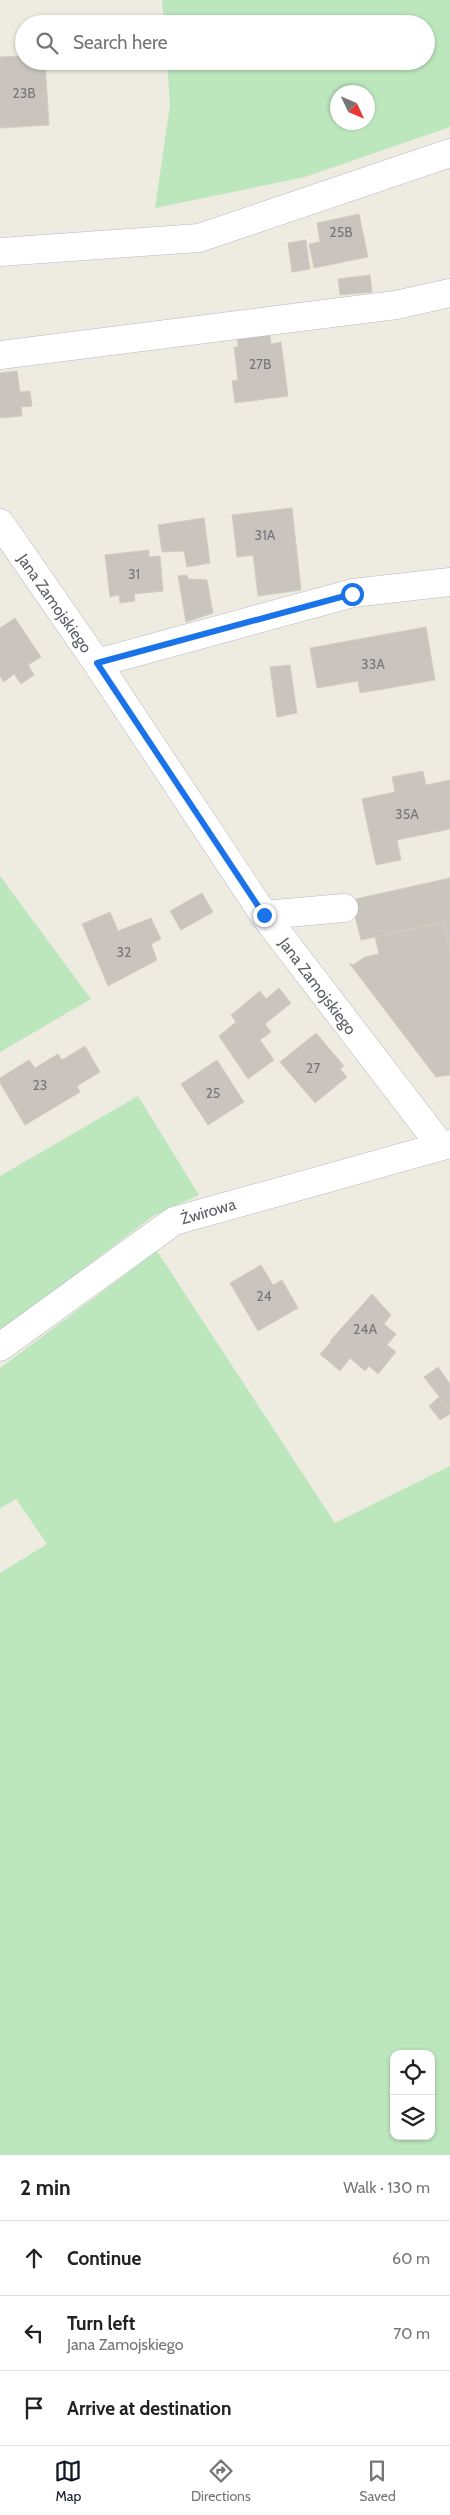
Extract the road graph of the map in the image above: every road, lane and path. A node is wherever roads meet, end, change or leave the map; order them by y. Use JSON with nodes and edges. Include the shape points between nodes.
{"nodes":[{"id":1,"x":450,"y":153,"type":"edge"},
{"id":2,"x":0,"y":252,"type":"edge"},
{"id":3,"x":450,"y":293,"type":"edge"},
{"id":4,"x":0,"y":355,"type":"edge"},
{"id":5,"x":0,"y":523,"type":"edge"},
{"id":6,"x":450,"y":582,"type":"edge"},
{"id":7,"x":97,"y":663,"type":"junction"},
{"id":8,"x":344,"y":908,"type":"dead end"},
{"id":9,"x":264,"y":915,"type":"junction"},
{"id":10,"x":445,"y":1145,"type":"edge"},
{"id":11,"x":0,"y":1347,"type":"edge"}],
"edges":[{"from":1,"to":2,"type":"street","via":[[199,238]]},
{"from":3,"to":4,"type":"street","via":[[396,305]]},
{"from":5,"to":7,"type":"street","name":"Jana Zamojskiego"},
{"from":6,"to":7,"type":"street","via":[[352,594]]},
{"from":7,"to":9,"type":"street","name":"Jana Zamojskiego"},
{"from":8,"to":9,"type":"street"},
{"from":9,"to":10,"type":"street","name":"Jana Zamojskiego"},
{"from":10,"to":11,"type":"street","name":"Żwirowa","via":[[174,1221]]}]}
